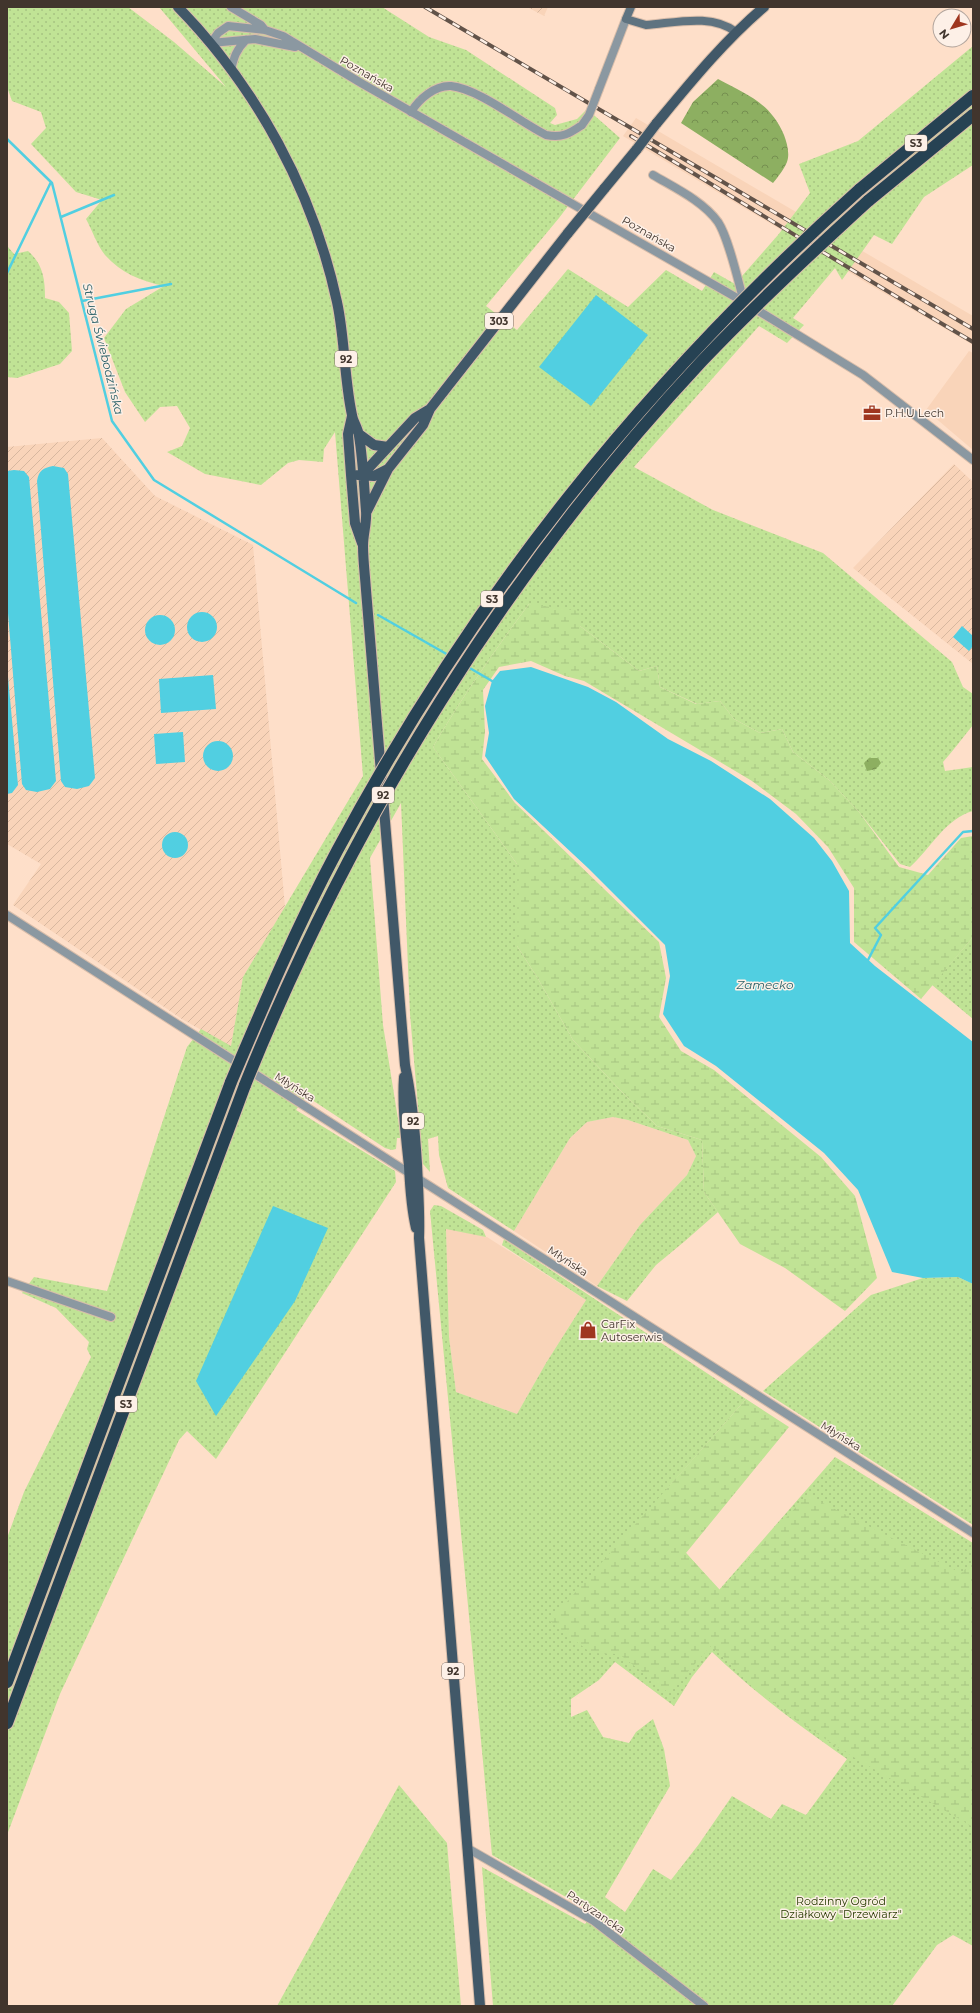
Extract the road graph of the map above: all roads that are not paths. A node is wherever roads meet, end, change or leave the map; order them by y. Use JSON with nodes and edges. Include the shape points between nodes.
{"nodes":[{"id":1,"x":178,"y":7,"type":"edge"},
{"id":2,"x":231,"y":7,"type":"edge"},
{"id":3,"x":631,"y":7,"type":"edge"},
{"id":4,"x":764,"y":7,"type":"edge"},
{"id":5,"x":626,"y":19,"type":"junction"},
{"id":6,"x":265,"y":30,"type":"junction"},
{"id":7,"x":736,"y":32,"type":"junction"},
{"id":8,"x":246,"y":40,"type":"junction"},
{"id":9,"x":211,"y":43,"type":"junction"},
{"id":10,"x":300,"y":48,"type":"junction"},
{"id":11,"x":232,"y":70,"type":"junction"},
{"id":12,"x":973,"y":96,"type":"edge"},
{"id":13,"x":411,"y":112,"type":"junction"},
{"id":14,"x":973,"y":114,"type":"edge"},
{"id":15,"x":653,"y":175,"type":"dead end"},
{"id":16,"x":744,"y":302,"type":"junction"},
{"id":17,"x":430,"y":409,"type":"junction"},
{"id":18,"x":352,"y":416,"type":"junction"},
{"id":19,"x":359,"y":434,"type":"junction"},
{"id":20,"x":388,"y":448,"type":"junction"},
{"id":21,"x":973,"y":460,"type":"edge"},
{"id":22,"x":388,"y":469,"type":"junction"},
{"id":23,"x":363,"y":474,"type":"junction"},
{"id":24,"x":351,"y":475,"type":"junction"},
{"id":25,"x":366,"y":512,"type":"junction"},
{"id":26,"x":363,"y":545,"type":"junction"},
{"id":27,"x":7,"y":915,"type":"edge"},
{"id":28,"x":413,"y":1176,"type":"junction"},
{"id":29,"x":7,"y":1281,"type":"edge"},
{"id":30,"x":111,"y":1317,"type":"dead end"},
{"id":31,"x":973,"y":1533,"type":"edge"},
{"id":32,"x":7,"y":1682,"type":"edge"},
{"id":33,"x":7,"y":1723,"type":"edge"},
{"id":34,"x":467,"y":1848,"type":"junction"},
{"id":35,"x":480,"y":2006,"type":"edge"},
{"id":36,"x":704,"y":2006,"type":"edge"}],
"edges":[{"from":1,"to":9,"type":"main road","number":"92"},
{"from":2,"to":6,"type":"street","name":"Poznańska","via":[[262,24]]},
{"from":3,"to":5,"type":"main road"},
{"from":4,"to":7,"type":"main road"},
{"from":5,"to":7,"type":"main road","via":[[646,24],[716,22]]},
{"from":5,"to":13,"type":"street","bridge":true,"via":[[589,115],[582,125],[570,134],[558,137],[546,135],[470,91],[450,86],[434,90],[422,98]]},
{"from":6,"to":9,"type":"street","name":"Poznańska","via":[[228,26],[218,33]]},
{"from":6,"to":10,"type":"street","name":"Poznańska","via":[[283,36]]},
{"from":7,"to":17,"type":"main road","number":"303","bridge":true,"via":[[711,57],[656,124]]},
{"from":8,"to":9,"type":"street","name":"Poznańska"},
{"from":8,"to":10,"type":"street","name":"Poznańska","via":[[262,40]]},
{"from":8,"to":11,"type":"street","via":[[234,56]]},
{"from":9,"to":11,"type":"main road","number":"92"},
{"from":10,"to":13,"type":"street","name":"Poznańska"},
{"from":11,"to":18,"type":"main road","number":"92","via":[[282,150],[319,240],[337,303]]},
{"from":12,"to":32,"type":"highway","number":"S3","bridge":true,"via":[[859,190],[759,283],[657,390],[555,512],[485,608],[410,722],[340,846],[293,940],[231,1082]]},
{"from":13,"to":16,"type":"street","name":"Poznańska"},
{"from":14,"to":33,"type":"highway","number":"S3","bridge":true,"via":[[868,202],[769,294],[671,396],[568,518],[496,616],[422,730],[348,860],[292,975],[245,1086]]},
{"from":15,"to":16,"type":"street","via":[[689,196],[718,222]]},
{"from":16,"to":21,"type":"street","name":"Poznańska","via":[[863,375]]},
{"from":17,"to":20,"type":"main road","number":"303","via":[[415,418]]},
{"from":17,"to":22,"type":"main road","number":"303","via":[[423,425]]},
{"from":18,"to":19,"type":"main road","number":"92"},
{"from":18,"to":24,"type":"main road","number":"92","via":[[348,434]]},
{"from":19,"to":20,"type":"main road","via":[[374,445]]},
{"from":19,"to":23,"type":"main road","number":"92"},
{"from":20,"to":23,"type":"main road","number":"303"},
{"from":22,"to":23,"type":"main road","via":[[374,476]]},
{"from":22,"to":25,"type":"main road","number":"303"},
{"from":23,"to":24,"type":"main road"},
{"from":23,"to":25,"type":"main road","number":"92"},
{"from":24,"to":26,"type":"main road","number":"92","via":[[355,523]]},
{"from":25,"to":26,"type":"main road","number":"92"},
{"from":26,"to":28,"type":"main road","number":"92","via":[[405,1065],[410,1091]]},
{"from":27,"to":28,"type":"street","name":"Młyńska"},
{"from":28,"to":31,"type":"street","name":"Młyńska"},
{"from":28,"to":34,"type":"main road","number":"92","via":[[420,1214],[419,1238]]},
{"from":29,"to":30,"type":"street"},
{"from":34,"to":35,"type":"main road","number":"92"},
{"from":34,"to":36,"type":"street","name":"Partyzancka","via":[[594,1921]]}]}
